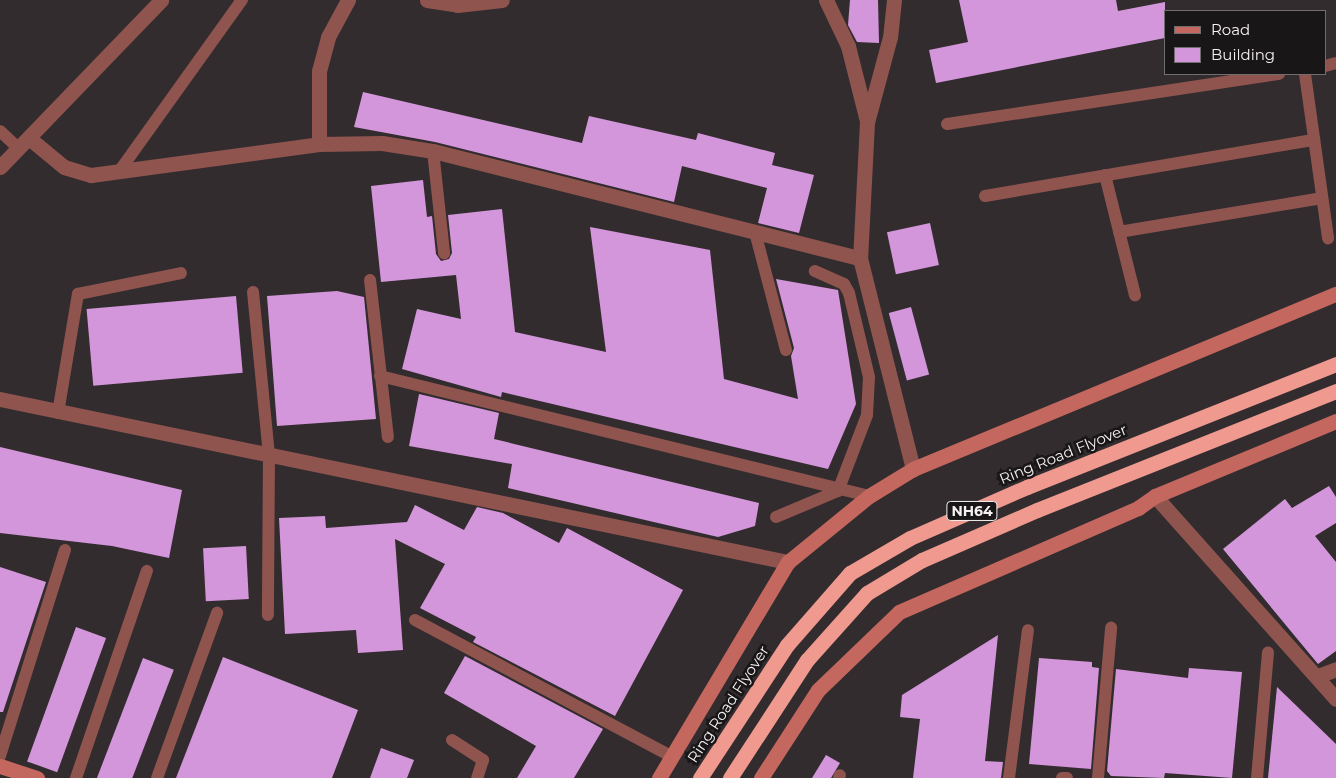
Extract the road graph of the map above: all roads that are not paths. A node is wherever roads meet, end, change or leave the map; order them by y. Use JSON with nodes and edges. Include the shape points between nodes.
{"nodes":[{"id":1,"x":161,"y":0,"type":"edge"},
{"id":2,"x":242,"y":0,"type":"edge"},
{"id":3,"x":348,"y":0,"type":"edge"},
{"id":4,"x":427,"y":0,"type":"edge"},
{"id":5,"x":502,"y":0,"type":"edge"},
{"id":6,"x":826,"y":0,"type":"edge"},
{"id":7,"x":897,"y":1,"type":"edge"},
{"id":8,"x":1272,"y":75,"type":"edge"},
{"id":9,"x":1305,"y":75,"type":"edge"},
{"id":10,"x":867,"y":122,"type":"junction"},
{"id":11,"x":947,"y":124,"type":"dead end"},
{"id":12,"x":0,"y":130,"type":"edge"},
{"id":13,"x":1314,"y":140,"type":"junction"},
{"id":14,"x":24,"y":143,"type":"junction"},
{"id":15,"x":320,"y":144,"type":"junction"},
{"id":16,"x":433,"y":152,"type":"junction"},
{"id":17,"x":0,"y":168,"type":"edge"},
{"id":18,"x":118,"y":173,"type":"junction"},
{"id":19,"x":1105,"y":175,"type":"junction"},
{"id":20,"x":985,"y":196,"type":"dead end"},
{"id":21,"x":1322,"y":198,"type":"junction"},
{"id":22,"x":755,"y":232,"type":"junction"},
{"id":23,"x":1119,"y":232,"type":"junction"},
{"id":24,"x":1328,"y":238,"type":"dead end"},
{"id":25,"x":444,"y":253,"type":"dead end"},
{"id":26,"x":860,"y":258,"type":"junction"},
{"id":27,"x":815,"y":270,"type":"dead end"},
{"id":28,"x":181,"y":273,"type":"dead end"},
{"id":29,"x":370,"y":280,"type":"dead end"},
{"id":30,"x":253,"y":292,"type":"dead end"},
{"id":31,"x":1135,"y":294,"type":"dead end"},
{"id":32,"x":1336,"y":294,"type":"edge"},
{"id":33,"x":786,"y":350,"type":"dead end"},
{"id":34,"x":1336,"y":364,"type":"edge"},
{"id":35,"x":380,"y":376,"type":"junction"},
{"id":36,"x":1336,"y":391,"type":"edge"},
{"id":37,"x":0,"y":399,"type":"edge"},
{"id":38,"x":58,"y":413,"type":"junction"},
{"id":39,"x":1336,"y":421,"type":"edge"},
{"id":40,"x":388,"y":437,"type":"dead end"},
{"id":41,"x":268,"y":454,"type":"junction"},
{"id":42,"x":913,"y":469,"type":"junction"},
{"id":43,"x":838,"y":490,"type":"junction"},
{"id":44,"x":869,"y":496,"type":"junction"},
{"id":45,"x":1155,"y":496,"type":"junction"},
{"id":46,"x":776,"y":517,"type":"dead end"},
{"id":47,"x":66,"y":550,"type":"dead end"},
{"id":48,"x":788,"y":562,"type":"junction"},
{"id":49,"x":147,"y":571,"type":"dead end"},
{"id":50,"x":217,"y":613,"type":"dead end"},
{"id":51,"x":268,"y":615,"type":"dead end"},
{"id":52,"x":416,"y":620,"type":"dead end"},
{"id":53,"x":1111,"y":628,"type":"dead end"},
{"id":54,"x":1028,"y":630,"type":"dead end"},
{"id":55,"x":1268,"y":652,"type":"dead end"},
{"id":56,"x":1336,"y":669,"type":"edge"},
{"id":57,"x":1318,"y":676,"type":"junction"},
{"id":58,"x":1336,"y":699,"type":"edge"},
{"id":59,"x":452,"y":740,"type":"dead end"},
{"id":60,"x":0,"y":756,"type":"edge"},
{"id":61,"x":672,"y":756,"type":"junction"},
{"id":62,"x":0,"y":766,"type":"edge"},
{"id":63,"x":37,"y":778,"type":"edge"},
{"id":64,"x":76,"y":778,"type":"edge"},
{"id":65,"x":156,"y":778,"type":"edge"},
{"id":66,"x":478,"y":778,"type":"edge"},
{"id":67,"x":659,"y":778,"type":"edge"},
{"id":68,"x":700,"y":778,"type":"edge"},
{"id":69,"x":730,"y":778,"type":"edge"},
{"id":70,"x":761,"y":778,"type":"edge"},
{"id":71,"x":1009,"y":778,"type":"edge"},
{"id":72,"x":1062,"y":778,"type":"edge"},
{"id":73,"x":1068,"y":778,"type":"edge"},
{"id":74,"x":1098,"y":778,"type":"edge"},
{"id":75,"x":1257,"y":778,"type":"edge"}],
"edges":[{"from":1,"to":14,"type":"street"},
{"from":2,"to":18,"type":"lane"},
{"from":3,"to":15,"type":"street","via":[[328,37],[319,71]]},
{"from":4,"to":5,"type":"street","via":[[457,4]]},
{"from":6,"to":10,"type":"street","via":[[848,46]]},
{"from":7,"to":10,"type":"street"},
{"from":8,"to":11,"type":"lane"},
{"from":9,"to":13,"type":"lane"},
{"from":10,"to":26,"type":"street"},
{"from":12,"to":14,"type":"lane"},
{"from":13,"to":19,"type":"lane"},
{"from":13,"to":21,"type":"lane"},
{"from":14,"to":17,"type":"street"},
{"from":14,"to":18,"type":"street","via":[[64,167],[91,176]]},
{"from":15,"to":16,"type":"street","via":[[382,143]]},
{"from":15,"to":18,"type":"street"},
{"from":16,"to":22,"type":"street"},
{"from":16,"to":25,"type":"lane"},
{"from":19,"to":20,"type":"lane"},
{"from":19,"to":23,"type":"lane"},
{"from":21,"to":23,"type":"lane"},
{"from":21,"to":24,"type":"lane"},
{"from":22,"to":26,"type":"street"},
{"from":22,"to":33,"type":"lane"},
{"from":23,"to":31,"type":"lane"},
{"from":26,"to":42,"type":"street"},
{"from":27,"to":43,"type":"lane","via":[[844,284],[849,293],[869,377],[867,415]]},
{"from":28,"to":38,"type":"lane","via":[[78,294]]},
{"from":29,"to":35,"type":"lane"},
{"from":30,"to":41,"type":"lane"},
{"from":32,"to":42,"type":"street"},
{"from":34,"to":68,"type":"highway","name":"Ring Road Flyover","number":"NH64","via":[[1027,487],[910,538],[850,573],[787,646]]},
{"from":35,"to":40,"type":"lane"},
{"from":35,"to":43,"type":"lane"},
{"from":36,"to":69,"type":"highway","number":"NH64","via":[[1037,510],[922,560],[867,592],[807,660]]},
{"from":37,"to":38,"type":"street"},
{"from":38,"to":41,"type":"street"},
{"from":39,"to":45,"type":"street"},
{"from":41,"to":48,"type":"street"},
{"from":41,"to":51,"type":"lane"},
{"from":42,"to":44,"type":"street"},
{"from":43,"to":44,"type":"lane"},
{"from":43,"to":46,"type":"lane"},
{"from":44,"to":48,"type":"street"},
{"from":45,"to":57,"type":"street"},
{"from":45,"to":70,"type":"street","via":[[1138,508],[899,612],[818,690]]},
{"from":47,"to":60,"type":"lane"},
{"from":48,"to":61,"type":"street"},
{"from":49,"to":64,"type":"lane"},
{"from":50,"to":65,"type":"lane"},
{"from":52,"to":61,"type":"lane"},
{"from":53,"to":74,"type":"lane"},
{"from":54,"to":71,"type":"lane"},
{"from":55,"to":75,"type":"lane"},
{"from":56,"to":57,"type":"street"},
{"from":57,"to":58,"type":"street"},
{"from":59,"to":66,"type":"lane","via":[[483,760]]},
{"from":61,"to":67,"type":"street"},
{"from":62,"to":63,"type":"street"},
{"from":72,"to":73,"type":"lane"}]}
